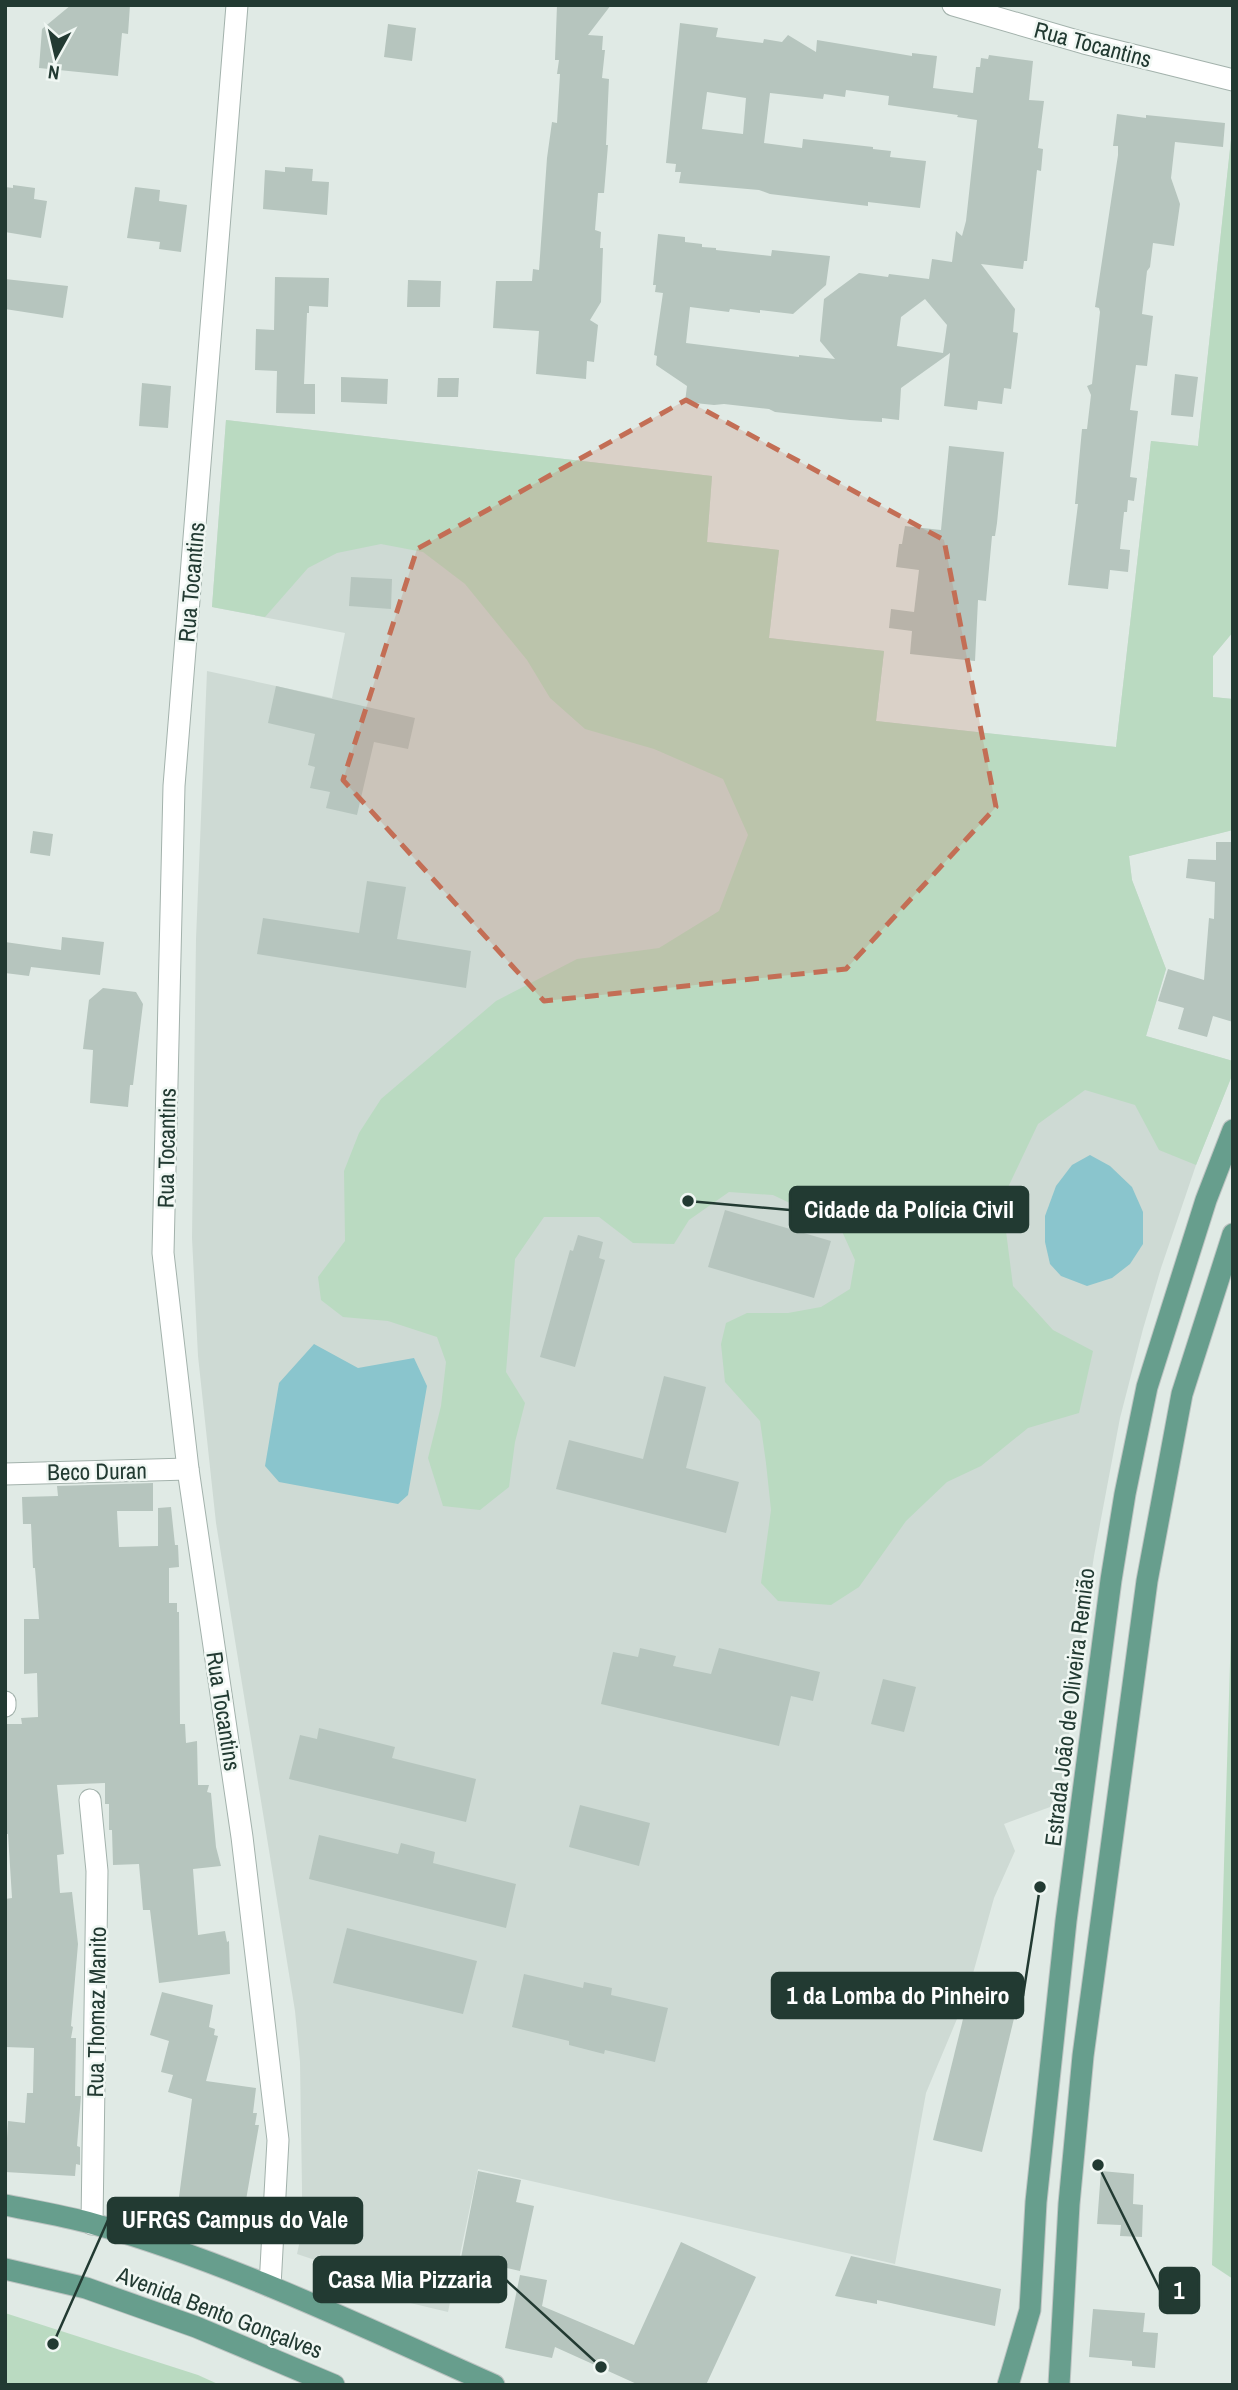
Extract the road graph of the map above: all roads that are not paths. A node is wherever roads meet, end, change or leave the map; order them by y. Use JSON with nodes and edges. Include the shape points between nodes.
{"nodes":[{"id":1,"x":237,"y":5,"type":"edge"},
{"id":2,"x":953,"y":5,"type":"edge"},
{"id":3,"x":1233,"y":80,"type":"edge"},
{"id":4,"x":1233,"y":1130,"type":"edge"},
{"id":5,"x":1233,"y":1234,"type":"edge"},
{"id":6,"x":188,"y":1469,"type":"junction"},
{"id":7,"x":5,"y":1474,"type":"edge"},
{"id":8,"x":90,"y":1800,"type":"dead end"},
{"id":9,"x":5,"y":2204,"type":"edge"},
{"id":10,"x":92,"y":2224,"type":"junction"},
{"id":11,"x":5,"y":2269,"type":"edge"},
{"id":12,"x":270,"y":2286,"type":"junction"},
{"id":13,"x":334,"y":2385,"type":"edge"},
{"id":14,"x":494,"y":2385,"type":"edge"},
{"id":15,"x":1008,"y":2385,"type":"edge"},
{"id":16,"x":1059,"y":2385,"type":"edge"}],
"edges":[{"from":1,"to":6,"type":"street","name":"Rua Tocantins","via":[[174,786],[163,1253]]},
{"from":2,"to":3,"type":"street","name":"Rua Tocantins"},
{"from":4,"to":15,"type":"main road","name":"Estrada João de Oliveira Remião","via":[[1147,1387],[1125,1494],[1066,1921],[1036,2202],[1030,2310]]},
{"from":5,"to":16,"type":"main road","via":[[1182,1394],[1147,1581],[1083,2056]]},
{"from":6,"to":7,"type":"street","name":"Beco Duran"},
{"from":6,"to":12,"type":"street","name":"Rua Tocantins","via":[[242,1837],[278,2140]]},
{"from":8,"to":10,"type":"street","name":"Rua Thomaz Manito","via":[[97,1871]]},
{"from":9,"to":10,"type":"main road","name":"Avenida Bento Gonçalves"},
{"from":10,"to":12,"type":"main road","name":"Avenida Bento Gonçalves"},
{"from":11,"to":13,"type":"main road","name":"Avenida Bento Gonçalves","via":[[135,2305]]},
{"from":12,"to":14,"type":"main road","name":"Avenida Bento Gonçalves"}]}
